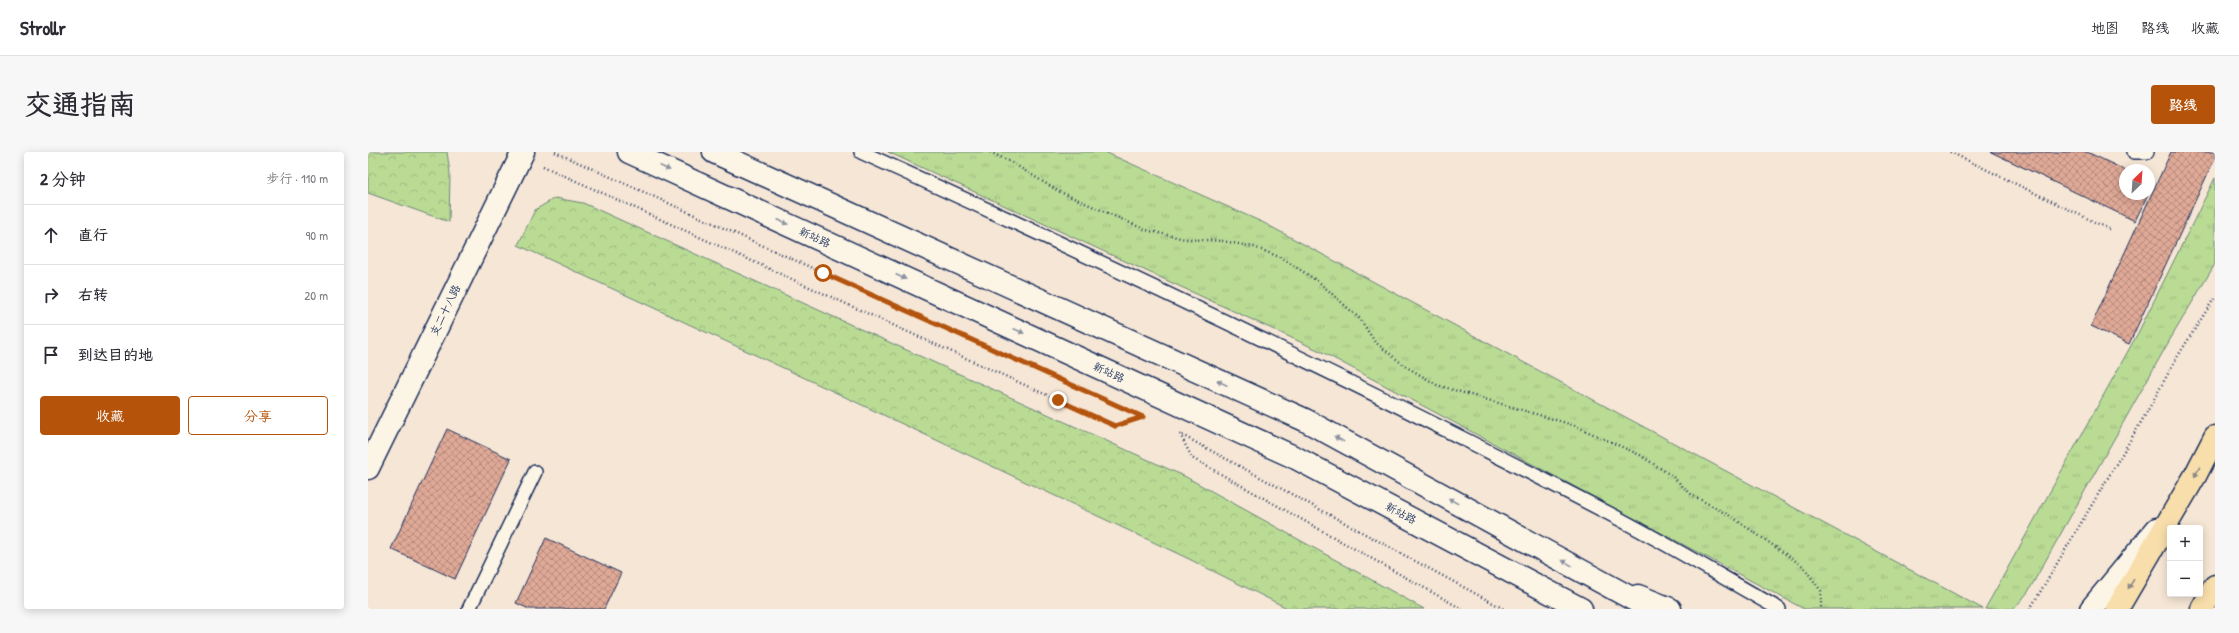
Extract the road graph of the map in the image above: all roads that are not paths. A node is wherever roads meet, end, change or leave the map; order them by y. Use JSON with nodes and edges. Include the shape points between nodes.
{"nodes":[{"id":1,"x":629,"y":152,"type":"edge"},
{"id":2,"x":714,"y":152,"type":"edge"},
{"id":3,"x":861,"y":152,"type":"edge"},
{"id":4,"x":2134,"y":152,"type":"edge"},
{"id":5,"x":2148,"y":152,"type":"edge"},
{"id":6,"x":522,"y":154,"type":"edge"},
{"id":7,"x":2215,"y":437,"type":"edge"},
{"id":8,"x":368,"y":468,"type":"edge"},
{"id":9,"x":535,"y":472,"type":"dead end"},
{"id":10,"x":2184,"y":495,"type":"junction"},
{"id":11,"x":1590,"y":576,"type":"junction"},
{"id":12,"x":2215,"y":586,"type":"edge"},
{"id":13,"x":2215,"y":595,"type":"edge"},
{"id":14,"x":470,"y":609,"type":"edge"},
{"id":15,"x":1581,"y":609,"type":"edge"},
{"id":16,"x":1651,"y":609,"type":"edge"},
{"id":17,"x":1670,"y":609,"type":"edge"},
{"id":18,"x":1779,"y":609,"type":"edge"},
{"id":19,"x":2091,"y":609,"type":"edge"},
{"id":20,"x":2117,"y":609,"type":"edge"},
{"id":21,"x":2202,"y":609,"type":"edge"},
{"id":22,"x":2208,"y":609,"type":"edge"}],
"edges":[{"from":1,"to":15,"type":"street","name":"新站路","one_way":true,"via":[[1296,458]]},
{"from":11,"to":2,"type":"street","one_way":true,"via":[[1305,420]]},
{"from":3,"to":18,"type":"lane","via":[[1032,229],[1308,362],[1611,514]]},
{"from":4,"to":5,"type":"lane"},
{"from":6,"to":8,"type":"street","name":"支二十八路"},
{"from":7,"to":10,"type":"highway","one_way":true},
{"from":9,"to":14,"type":"lane"},
{"from":10,"to":19,"type":"street"},
{"from":10,"to":20,"type":"highway","one_way":true},
{"from":11,"to":16,"type":"street"},
{"from":11,"to":17,"type":"street"},
{"from":12,"to":21,"type":"highway"},
{"from":13,"to":22,"type":"street"}]}
